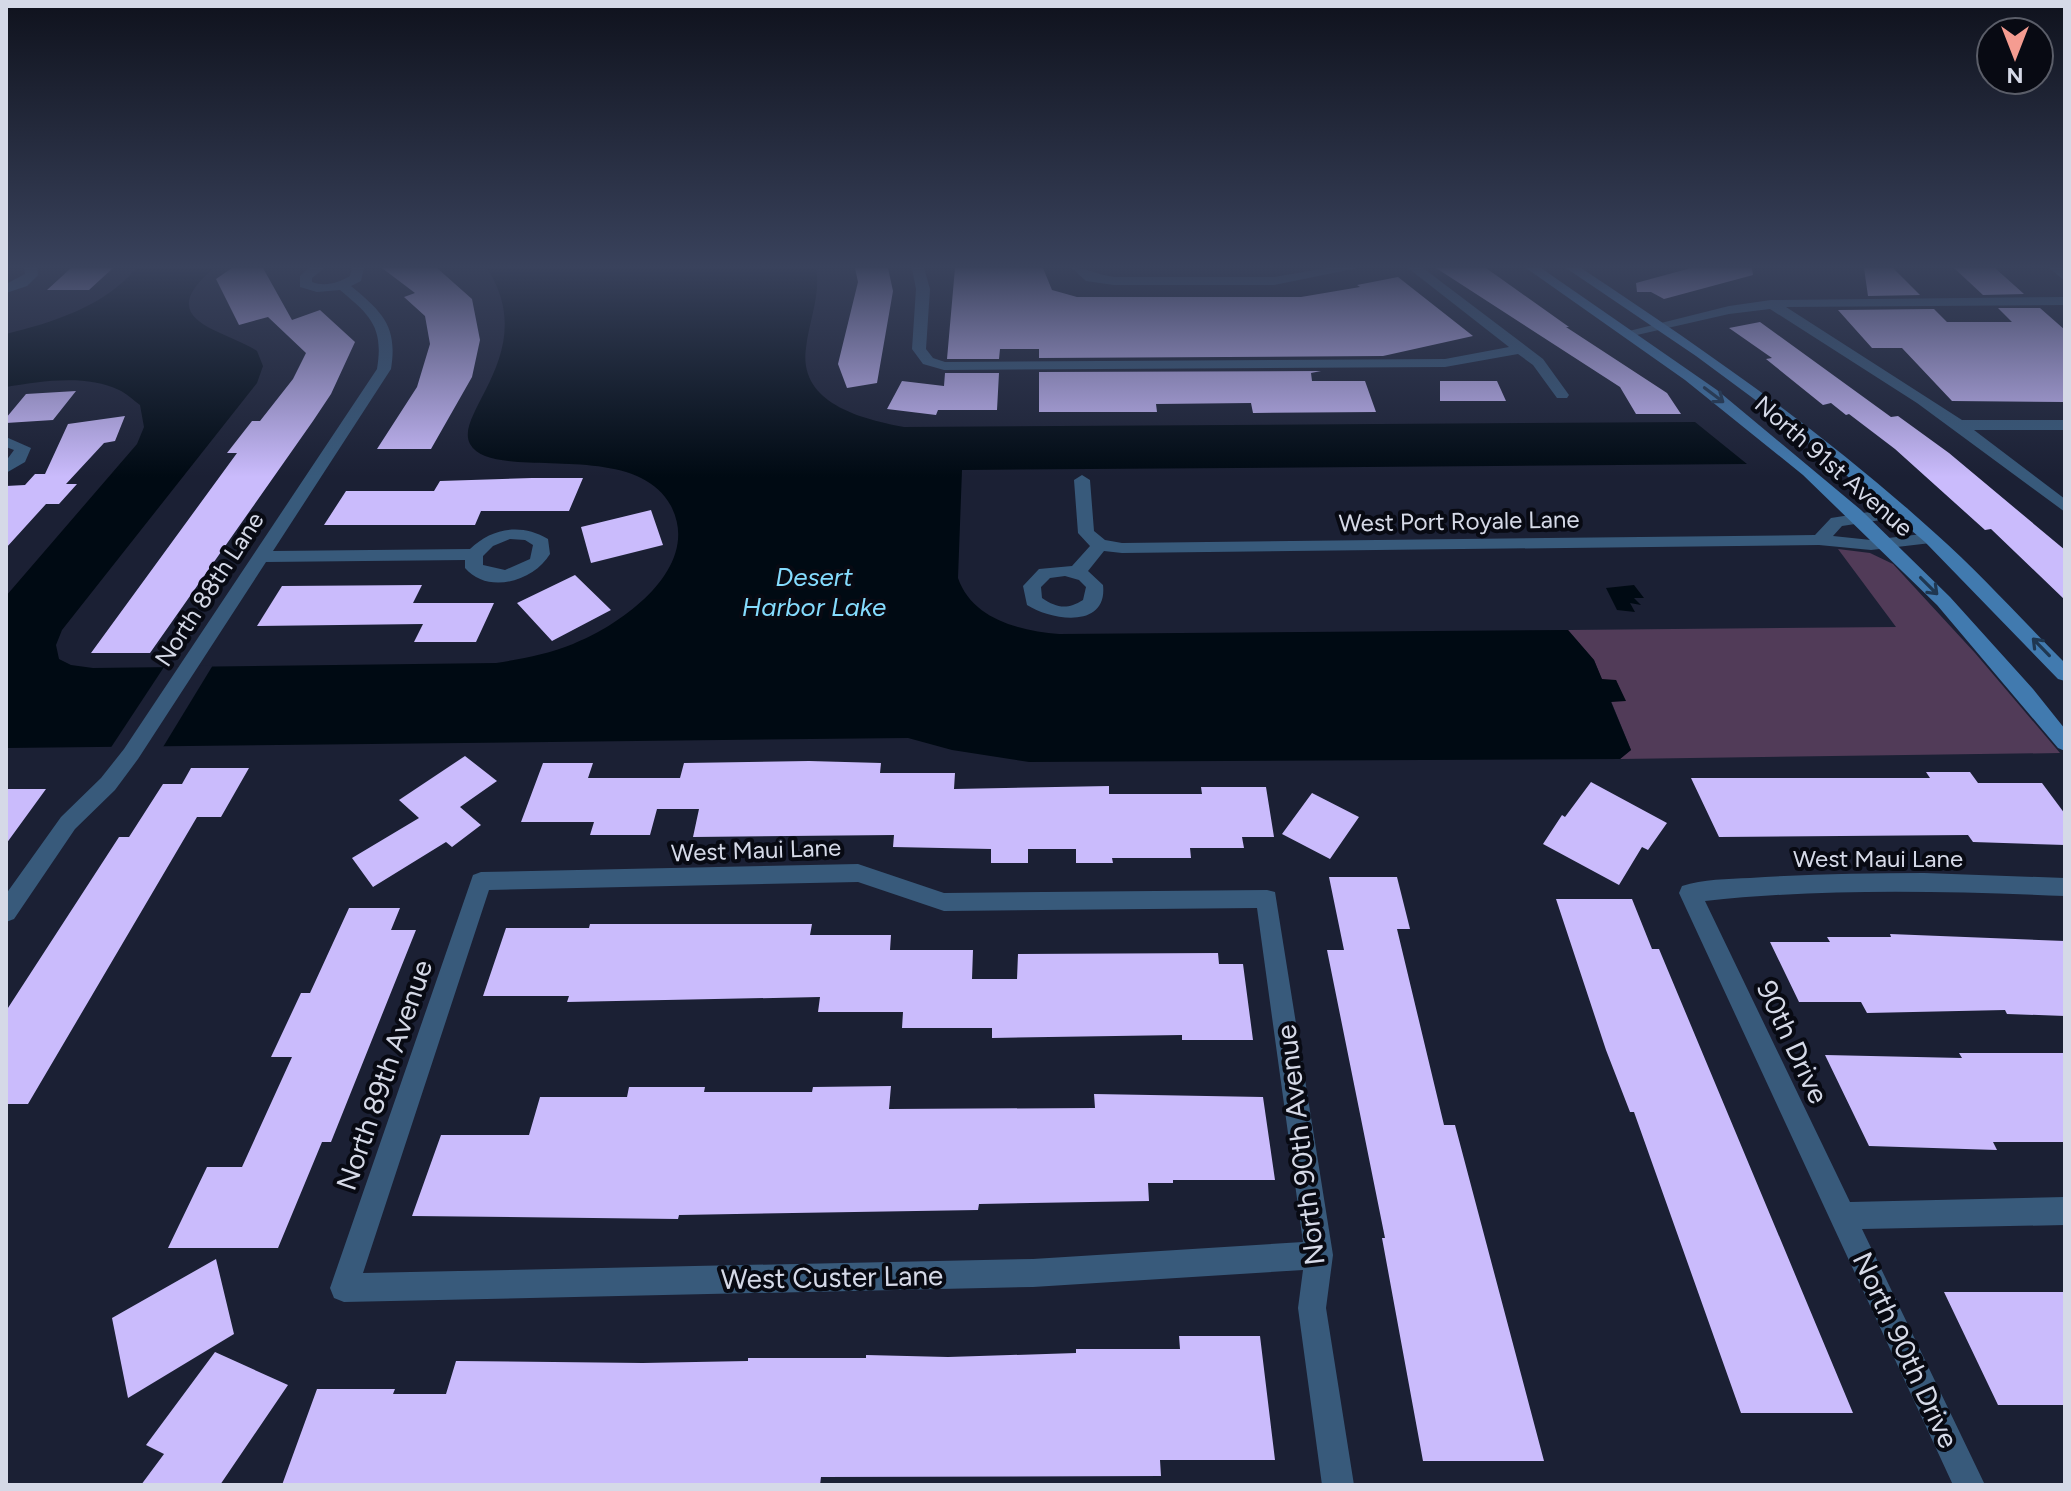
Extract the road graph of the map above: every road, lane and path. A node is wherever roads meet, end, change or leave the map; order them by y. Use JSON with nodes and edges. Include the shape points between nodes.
{"nodes":[{"id":1,"x":388,"y":338,"type":"edge"},
{"id":2,"x":920,"y":338,"type":"edge"},
{"id":3,"x":1507,"y":338,"type":"edge"},
{"id":4,"x":1634,"y":338,"type":"edge"},
{"id":5,"x":1675,"y":338,"type":"edge"},
{"id":6,"x":1826,"y":338,"type":"edge"},
{"id":7,"x":1522,"y":349,"type":"junction"},
{"id":8,"x":1562,"y":395,"type":"dead end"},
{"id":9,"x":1957,"y":425,"type":"junction"},
{"id":10,"x":2065,"y":425,"type":"edge"},
{"id":11,"x":6,"y":442,"type":"edge"},
{"id":12,"x":6,"y":468,"type":"edge"},
{"id":13,"x":1082,"y":480,"type":"dead end"},
{"id":14,"x":2065,"y":507,"type":"edge"},
{"id":15,"x":1901,"y":512,"type":"junction"},
{"id":16,"x":1860,"y":518,"type":"junction"},
{"id":17,"x":1931,"y":538,"type":"junction"},
{"id":18,"x":1819,"y":540,"type":"junction"},
{"id":19,"x":1888,"y":544,"type":"junction"},
{"id":20,"x":1100,"y":545,"type":"junction"},
{"id":21,"x":474,"y":554,"type":"dead end"},
{"id":22,"x":262,"y":557,"type":"junction"},
{"id":23,"x":1077,"y":572,"type":"dead end"},
{"id":24,"x":2065,"y":674,"type":"edge"},
{"id":25,"x":2065,"y":743,"type":"edge"},
{"id":26,"x":481,"y":881,"type":"joint"},
{"id":27,"x":2065,"y":887,"type":"edge"},
{"id":28,"x":14,"y":888,"type":"edge"},
{"id":29,"x":1690,"y":893,"type":"joint"},
{"id":30,"x":1267,"y":899,"type":"joint"},
{"id":31,"x":6,"y":912,"type":"edge"},
{"id":32,"x":2065,"y":1211,"type":"edge"},
{"id":33,"x":1842,"y":1216,"type":"junction"},
{"id":34,"x":1319,"y":1255,"type":"junction"},
{"id":35,"x":344,"y":1288,"type":"joint"},
{"id":36,"x":1338,"y":1485,"type":"edge"},
{"id":37,"x":1969,"y":1485,"type":"edge"}],
"edges":[{"from":1,"to":22,"type":"street","name":"North 88th Lane","via":[[384,369]]},
{"from":2,"to":7,"type":"street","via":[[919,349],[928,361],[952,367],[1445,363]]},
{"from":3,"to":7,"type":"street"},
{"from":4,"to":16,"type":"main road","name":"North 91st Avenue","one_way":true,"via":[[1742,416]]},
{"from":5,"to":15,"type":"main road","name":"North 91st Avenue","via":[[1774,407]]},
{"from":6,"to":9,"type":"street"},
{"from":7,"to":8,"type":"street"},
{"from":9,"to":10,"type":"street"},
{"from":9,"to":14,"type":"street"},
{"from":11,"to":12,"type":"street","via":[[23,448],[19,459]]},
{"from":13,"to":20,"type":"street","via":[[1086,533]]},
{"from":15,"to":16,"type":"street"},
{"from":15,"to":17,"type":"main road","name":"North 91st Avenue"},
{"from":16,"to":18,"type":"street","via":[[1837,522]]},
{"from":16,"to":19,"type":"main road","name":"North 91st Avenue"},
{"from":17,"to":19,"type":"street","name":"West Port Royale Lane"},
{"from":24,"to":17,"type":"main road","name":"North 91st Avenue","one_way":true},
{"from":18,"to":19,"type":"street","name":"West Port Royale Lane"},
{"from":18,"to":20,"type":"street","name":"West Port Royale Lane"},
{"from":19,"to":25,"type":"main road","name":"North 91st Avenue","one_way":true,"via":[[1996,657]]},
{"from":20,"to":23,"type":"street"},
{"from":21,"to":22,"type":"street"},
{"from":22,"to":28,"type":"street","name":"North 88th Lane","via":[[131,754]]},
{"from":26,"to":30,"type":"street","name":"West Maui Lane","via":[[858,873],[944,902]]},
{"from":26,"to":35,"type":"street","name":"North 89th Avenue"},
{"from":27,"to":29,"type":"street","name":"West Maui Lane","via":[[1853,882],[1759,884]]},
{"from":28,"to":31,"type":"street","name":"North 88th Lane"},
{"from":29,"to":33,"type":"street","name":"90th Drive"},
{"from":30,"to":34,"type":"street","name":"North 90th Avenue"},
{"from":32,"to":33,"type":"street"},
{"from":33,"to":37,"type":"street","name":"North 90th Drive"},
{"from":34,"to":35,"type":"street","name":"West Custer Lane","via":[[1033,1273]]},
{"from":34,"to":36,"type":"street","name":"North 90th Avenue","via":[[1312,1308]]}]}
